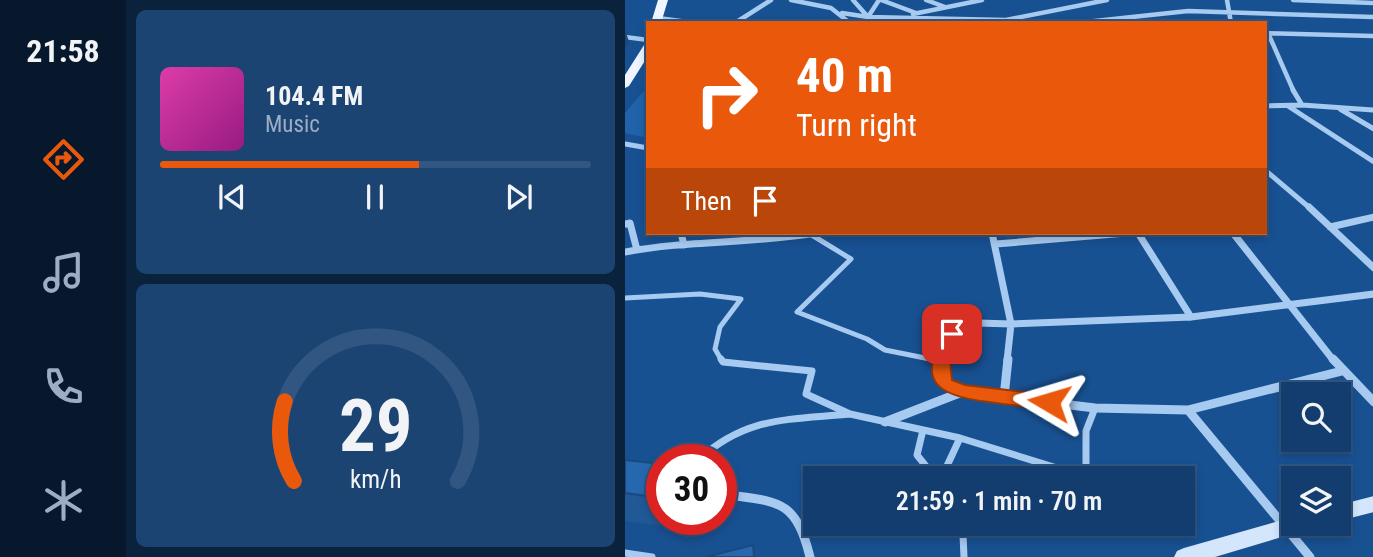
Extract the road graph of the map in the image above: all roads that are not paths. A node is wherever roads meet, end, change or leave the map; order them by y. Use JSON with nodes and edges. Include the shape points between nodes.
{"nodes":[{"id":1,"x":663,"y":0,"type":"edge"},
{"id":2,"x":771,"y":0,"type":"edge"},
{"id":3,"x":791,"y":0,"type":"edge"},
{"id":4,"x":797,"y":0,"type":"edge"},
{"id":5,"x":853,"y":0,"type":"edge"},
{"id":6,"x":880,"y":0,"type":"edge"},
{"id":7,"x":926,"y":0,"type":"edge"},
{"id":8,"x":982,"y":0,"type":"edge"},
{"id":9,"x":1107,"y":0,"type":"edge"},
{"id":10,"x":1227,"y":0,"type":"edge"},
{"id":11,"x":1293,"y":0,"type":"edge"},
{"id":12,"x":1373,"y":3,"type":"edge"},
{"id":13,"x":946,"y":8,"type":"junction"},
{"id":14,"x":1229,"y":12,"type":"junction"},
{"id":15,"x":841,"y":13,"type":"junction"},
{"id":16,"x":918,"y":13,"type":"junction"},
{"id":17,"x":868,"y":17,"type":"junction"},
{"id":18,"x":899,"y":17,"type":"junction"},
{"id":19,"x":1373,"y":17,"type":"edge"},
{"id":20,"x":657,"y":20,"type":"edge"},
{"id":21,"x":738,"y":21,"type":"edge"},
{"id":22,"x":848,"y":21,"type":"edge"},
{"id":23,"x":1095,"y":21,"type":"edge"},
{"id":24,"x":1231,"y":21,"type":"edge"},
{"id":25,"x":1267,"y":33,"type":"edge"},
{"id":26,"x":1373,"y":36,"type":"edge"},
{"id":27,"x":625,"y":37,"type":"edge"},
{"id":28,"x":646,"y":40,"type":"edge"},
{"id":29,"x":643,"y":64,"type":"edge"},
{"id":30,"x":625,"y":84,"type":"edge"},
{"id":31,"x":1302,"y":105,"type":"junction"},
{"id":32,"x":1267,"y":106,"type":"edge"},
{"id":33,"x":1288,"y":106,"type":"junction"},
{"id":34,"x":1337,"y":107,"type":"junction"},
{"id":35,"x":1373,"y":110,"type":"edge"},
{"id":36,"x":1373,"y":129,"type":"edge"},
{"id":37,"x":625,"y":144,"type":"edge"},
{"id":38,"x":646,"y":148,"type":"edge"},
{"id":39,"x":1373,"y":162,"type":"edge"},
{"id":40,"x":1267,"y":172,"type":"edge"},
{"id":41,"x":1373,"y":217,"type":"edge"},
{"id":42,"x":625,"y":224,"type":"edge"},
{"id":43,"x":1330,"y":227,"type":"junction"},
{"id":44,"x":682,"y":235,"type":"edge"},
{"id":45,"x":804,"y":235,"type":"edge"},
{"id":46,"x":816,"y":235,"type":"edge"},
{"id":47,"x":993,"y":235,"type":"edge"},
{"id":48,"x":1102,"y":235,"type":"edge"},
{"id":49,"x":1139,"y":235,"type":"edge"},
{"id":50,"x":1235,"y":235,"type":"edge"},
{"id":51,"x":996,"y":244,"type":"junction"},
{"id":52,"x":684,"y":245,"type":"junction"},
{"id":53,"x":637,"y":250,"type":"junction"},
{"id":54,"x":625,"y":252,"type":"edge"},
{"id":55,"x":1372,"y":265,"type":"edge"},
{"id":56,"x":1373,"y":294,"type":"edge"},
{"id":57,"x":625,"y":298,"type":"edge"},
{"id":58,"x":1291,"y":304,"type":"junction"},
{"id":59,"x":1191,"y":317,"type":"junction"},
{"id":60,"x":1011,"y":324,"type":"junction"},
{"id":61,"x":941,"y":361,"type":"junction"},
{"id":62,"x":1343,"y":371,"type":"junction"},
{"id":63,"x":962,"y":392,"type":"junction"},
{"id":64,"x":1004,"y":397,"type":"junction"},
{"id":65,"x":1373,"y":402,"type":"edge"},
{"id":66,"x":1095,"y":408,"type":"junction"},
{"id":67,"x":1188,"y":410,"type":"junction"},
{"id":68,"x":850,"y":414,"type":"junction"},
{"id":69,"x":885,"y":422,"type":"junction"},
{"id":70,"x":923,"y":430,"type":"junction"},
{"id":71,"x":960,"y":438,"type":"junction"},
{"id":72,"x":716,"y":444,"type":"edge"},
{"id":73,"x":926,"y":466,"type":"edge"},
{"id":74,"x":947,"y":466,"type":"edge"},
{"id":75,"x":737,"y":497,"type":"edge"},
{"id":76,"x":1373,"y":504,"type":"edge"},
{"id":77,"x":1351,"y":510,"type":"edge"},
{"id":78,"x":1281,"y":513,"type":"edge"},
{"id":79,"x":1281,"y":529,"type":"edge"},
{"id":80,"x":963,"y":536,"type":"edge"},
{"id":81,"x":1298,"y":536,"type":"edge"},
{"id":82,"x":625,"y":553,"type":"edge"},
{"id":83,"x":652,"y":557,"type":"edge"},
{"id":84,"x":810,"y":557,"type":"edge"},
{"id":85,"x":964,"y":557,"type":"edge"},
{"id":86,"x":1184,"y":557,"type":"edge"},
{"id":87,"x":1310,"y":557,"type":"edge"}],
"edges":[{"from":1,"to":20,"type":"main road"},
{"from":2,"to":21,"type":"street"},
{"from":3,"to":4,"type":"street"},
{"from":4,"to":15,"type":"street"},
{"from":5,"to":17,"type":"street"},
{"from":6,"to":16,"type":"street"},
{"from":6,"to":17,"type":"street"},
{"from":7,"to":13,"type":"street"},
{"from":8,"to":13,"type":"street"},
{"from":9,"to":18,"type":"street","via":[[1006,20]]},
{"from":10,"to":14,"type":"street"},
{"from":11,"to":12,"type":"street"},
{"from":13,"to":16,"type":"street"},
{"from":14,"to":19,"type":"street"},
{"from":14,"to":23,"type":"street","via":[[1188,11]]},
{"from":14,"to":24,"type":"street"},
{"from":15,"to":17,"type":"street"},
{"from":15,"to":22,"type":"street"},
{"from":16,"to":18,"type":"street"},
{"from":17,"to":18,"type":"street"},
{"from":25,"to":26,"type":"street"},
{"from":25,"to":31,"type":"street"},
{"from":27,"to":28,"type":"street"},
{"from":29,"to":30,"type":"main road"},
{"from":31,"to":33,"type":"street"},
{"from":31,"to":34,"type":"street"},
{"from":32,"to":33,"type":"street"},
{"from":33,"to":39,"type":"street"},
{"from":34,"to":35,"type":"street"},
{"from":34,"to":36,"type":"street"},
{"from":37,"to":38,"type":"street"},
{"from":40,"to":43,"type":"street"},
{"from":41,"to":43,"type":"street"},
{"from":42,"to":53,"type":"street","via":[[630,223]]},
{"from":43,"to":55,"type":"street"},
{"from":44,"to":52,"type":"street"},
{"from":45,"to":52,"type":"street"},
{"from":46,"to":61,"type":"lane","via":[[851,259],[797,312],[867,339],[885,351]]},
{"from":47,"to":51,"type":"street"},
{"from":48,"to":51,"type":"street"},
{"from":49,"to":59,"type":"street"},
{"from":50,"to":58,"type":"street"},
{"from":51,"to":60,"type":"street"},
{"from":52,"to":53,"type":"street"},
{"from":53,"to":54,"type":"street"},
{"from":56,"to":58,"type":"street"},
{"from":57,"to":68,"type":"lane","via":[[700,294],[741,299],[720,327],[715,349],[724,362],[812,371],[806,394]]},
{"from":58,"to":59,"type":"street"},
{"from":58,"to":62,"type":"street"},
{"from":59,"to":60,"type":"street"},
{"from":60,"to":61,"type":"street","via":[[981,321],[965,326],[952,334]]},
{"from":60,"to":64,"type":"street"},
{"from":61,"to":63,"type":"street","via":[[945,384]]},
{"from":62,"to":65,"type":"street"},
{"from":62,"to":67,"type":"street"},
{"from":63,"to":64,"type":"street"},
{"from":63,"to":69,"type":"street"},
{"from":64,"to":66,"type":"street"},
{"from":66,"to":67,"type":"street"},
{"from":66,"to":71,"type":"lane","via":[[1086,430],[1086,477]]},
{"from":67,"to":78,"type":"street"},
{"from":68,"to":69,"type":"lane"},
{"from":68,"to":72,"type":"lane","via":[[767,423]]},
{"from":69,"to":70,"type":"lane"},
{"from":70,"to":71,"type":"lane"},
{"from":70,"to":73,"type":"lane","via":[[917,455]]},
{"from":71,"to":74,"type":"lane"},
{"from":75,"to":84,"type":"street","via":[[788,510],[801,524]]},
{"from":76,"to":77,"type":"main road"},
{"from":79,"to":86,"type":"main road"},
{"from":80,"to":85,"type":"lane"},
{"from":81,"to":87,"type":"street"},
{"from":82,"to":83,"type":"lane"}]}
